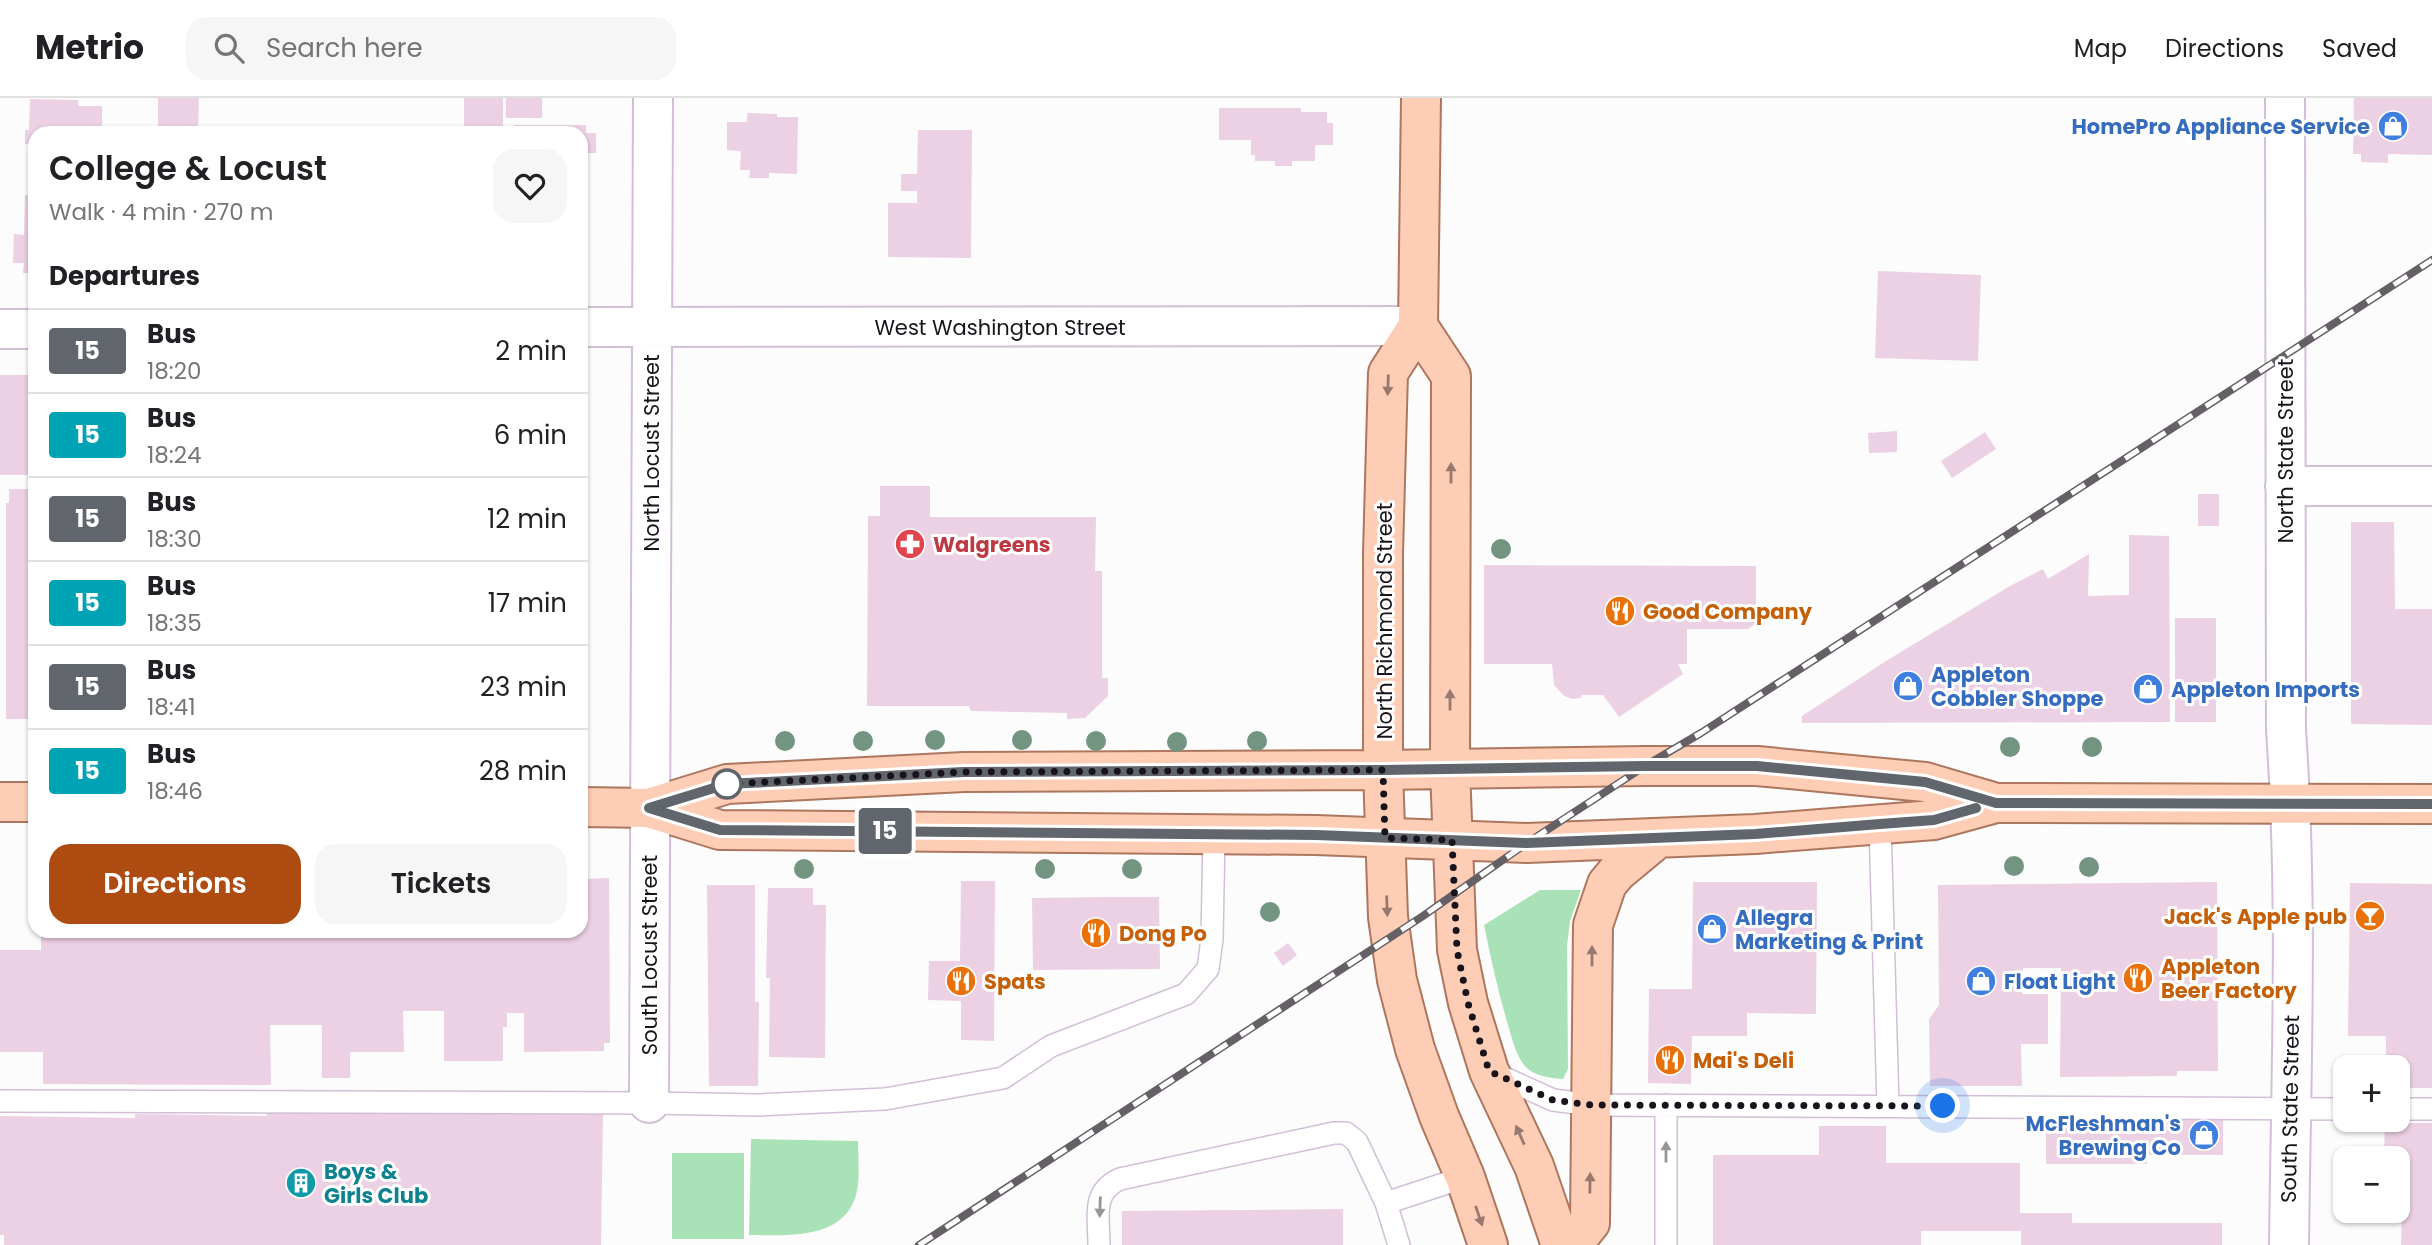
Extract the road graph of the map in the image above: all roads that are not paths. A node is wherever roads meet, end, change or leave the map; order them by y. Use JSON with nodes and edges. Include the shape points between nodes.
{"nodes":[{"id":1,"x":653,"y":98,"type":"edge"},
{"id":2,"x":1421,"y":98,"type":"edge"},
{"id":3,"x":2285,"y":98,"type":"edge"},
{"id":4,"x":1418,"y":326,"type":"junction"},
{"id":5,"x":588,"y":327,"type":"edge"},
{"id":6,"x":651,"y":327,"type":"junction"},
{"id":7,"x":0,"y":329,"type":"edge"},
{"id":8,"x":28,"y":329,"type":"edge"},
{"id":9,"x":2285,"y":486,"type":"junction"},
{"id":10,"x":2432,"y":486,"type":"edge"},
{"id":11,"x":1450,"y":769,"type":"junction"},
{"id":12,"x":1383,"y":770,"type":"junction"},
{"id":13,"x":0,"y":802,"type":"edge"},
{"id":14,"x":28,"y":802,"type":"edge"},
{"id":15,"x":1996,"y":803,"type":"junction"},
{"id":16,"x":2291,"y":804,"type":"junction"},
{"id":17,"x":2432,"y":804,"type":"edge"},
{"id":18,"x":588,"y":807,"type":"edge"},
{"id":19,"x":649,"y":808,"type":"junction"},
{"id":20,"x":1880,"y":824,"type":"junction"},
{"id":21,"x":1214,"y":835,"type":"junction"},
{"id":22,"x":1385,"y":838,"type":"junction"},
{"id":23,"x":1658,"y":838,"type":"junction"},
{"id":24,"x":1452,"y":840,"type":"junction"},
{"id":25,"x":1489,"y":1071,"type":"junction"},
{"id":26,"x":0,"y":1101,"type":"edge"},
{"id":27,"x":649,"y":1103,"type":"junction"},
{"id":28,"x":1591,"y":1105,"type":"junction"},
{"id":29,"x":1666,"y":1105,"type":"junction"},
{"id":30,"x":1888,"y":1106,"type":"junction"},
{"id":31,"x":2290,"y":1109,"type":"junction"},
{"id":32,"x":2333,"y":1109,"type":"edge"},
{"id":33,"x":2410,"y":1109,"type":"edge"},
{"id":34,"x":2432,"y":1109,"type":"edge"},
{"id":35,"x":1465,"y":1177,"type":"junction"},
{"id":36,"x":1386,"y":1203,"type":"junction"},
{"id":37,"x":1099,"y":1245,"type":"edge"},
{"id":38,"x":1399,"y":1245,"type":"edge"},
{"id":39,"x":1488,"y":1245,"type":"edge"},
{"id":40,"x":1561,"y":1245,"type":"edge"},
{"id":41,"x":1572,"y":1245,"type":"edge"},
{"id":42,"x":1666,"y":1245,"type":"edge"},
{"id":43,"x":2289,"y":1245,"type":"edge"}],
"edges":[{"from":1,"to":6,"type":"street","name":"North Locust Street"},
{"from":2,"to":4,"type":"main road"},
{"from":3,"to":9,"type":"street","name":"North State Street"},
{"from":4,"to":6,"type":"street","name":"West Washington Street"},
{"from":11,"to":4,"type":"main road","one_way":true,"via":[[1451,376]]},
{"from":4,"to":12,"type":"main road","name":"North Richmond Street","one_way":true,"via":[[1388,373],[1382,553]]},
{"from":5,"to":6,"type":"street","name":"West Washington Street"},
{"from":6,"to":19,"type":"street","name":"North Locust Street"},
{"from":7,"to":8,"type":"street"},
{"from":9,"to":10,"type":"street"},
{"from":9,"to":16,"type":"street","name":"North State Street","via":[[2286,730]]},
{"from":11,"to":12,"type":"main road"},
{"from":11,"to":15,"type":"main road","via":[[1757,766],[1925,782]]},
{"from":11,"to":24,"type":"main road"},
{"from":12,"to":19,"type":"main road","via":[[880,776],[727,784]]},
{"from":12,"to":22,"type":"main road","name":"North Richmond Street"},
{"from":13,"to":14,"type":"main road"},
{"from":15,"to":16,"type":"main road"},
{"from":15,"to":20,"type":"main road","via":[[1934,820]]},
{"from":16,"to":17,"type":"main road"},
{"from":16,"to":31,"type":"street","name":"South State Street"},
{"from":18,"to":19,"type":"main road"},
{"from":19,"to":21,"type":"main road","via":[[720,830]]},
{"from":19,"to":27,"type":"street","name":"South Locust Street"},
{"from":20,"to":23,"type":"main road"},
{"from":20,"to":30,"type":"lane"},
{"from":21,"to":22,"type":"main road"},
{"from":21,"to":27,"type":"lane","via":[[1208,969],[1186,994],[1051,1046],[1003,1079],[885,1099],[759,1105]]},
{"from":22,"to":24,"type":"main road"},
{"from":22,"to":35,"type":"main road","name":"North Richmond Street","one_way":true,"via":[[1396,980],[1415,1049]]},
{"from":23,"to":24,"type":"main road","via":[[1527,843]]},
{"from":28,"to":23,"type":"main road","one_way":true,"via":[[1595,916],[1616,872]]},
{"from":24,"to":25,"type":"main road","via":[[1457,950]]},
{"from":25,"to":28,"type":"lane","via":[[1553,1100]]},
{"from":40,"to":25,"type":"main road","one_way":true,"via":[[1534,1166]]},
{"from":26,"to":27,"type":"lane"},
{"from":28,"to":29,"type":"lane"},
{"from":41,"to":28,"type":"main road","one_way":true,"via":[[1590,1223]]},
{"from":29,"to":30,"type":"lane"},
{"from":42,"to":29,"type":"lane","one_way":true},
{"from":30,"to":31,"type":"lane"},
{"from":31,"to":32,"type":"lane"},
{"from":31,"to":43,"type":"street","name":"South State Street"},
{"from":33,"to":34,"type":"lane"},
{"from":35,"to":36,"type":"lane"},
{"from":35,"to":39,"type":"main road","name":"North Richmond Street","one_way":true},
{"from":36,"to":37,"type":"lane","one_way":true,"via":[[1357,1142],[1346,1133],[1334,1133],[1108,1185],[1099,1196]]},
{"from":36,"to":38,"type":"lane"}]}
